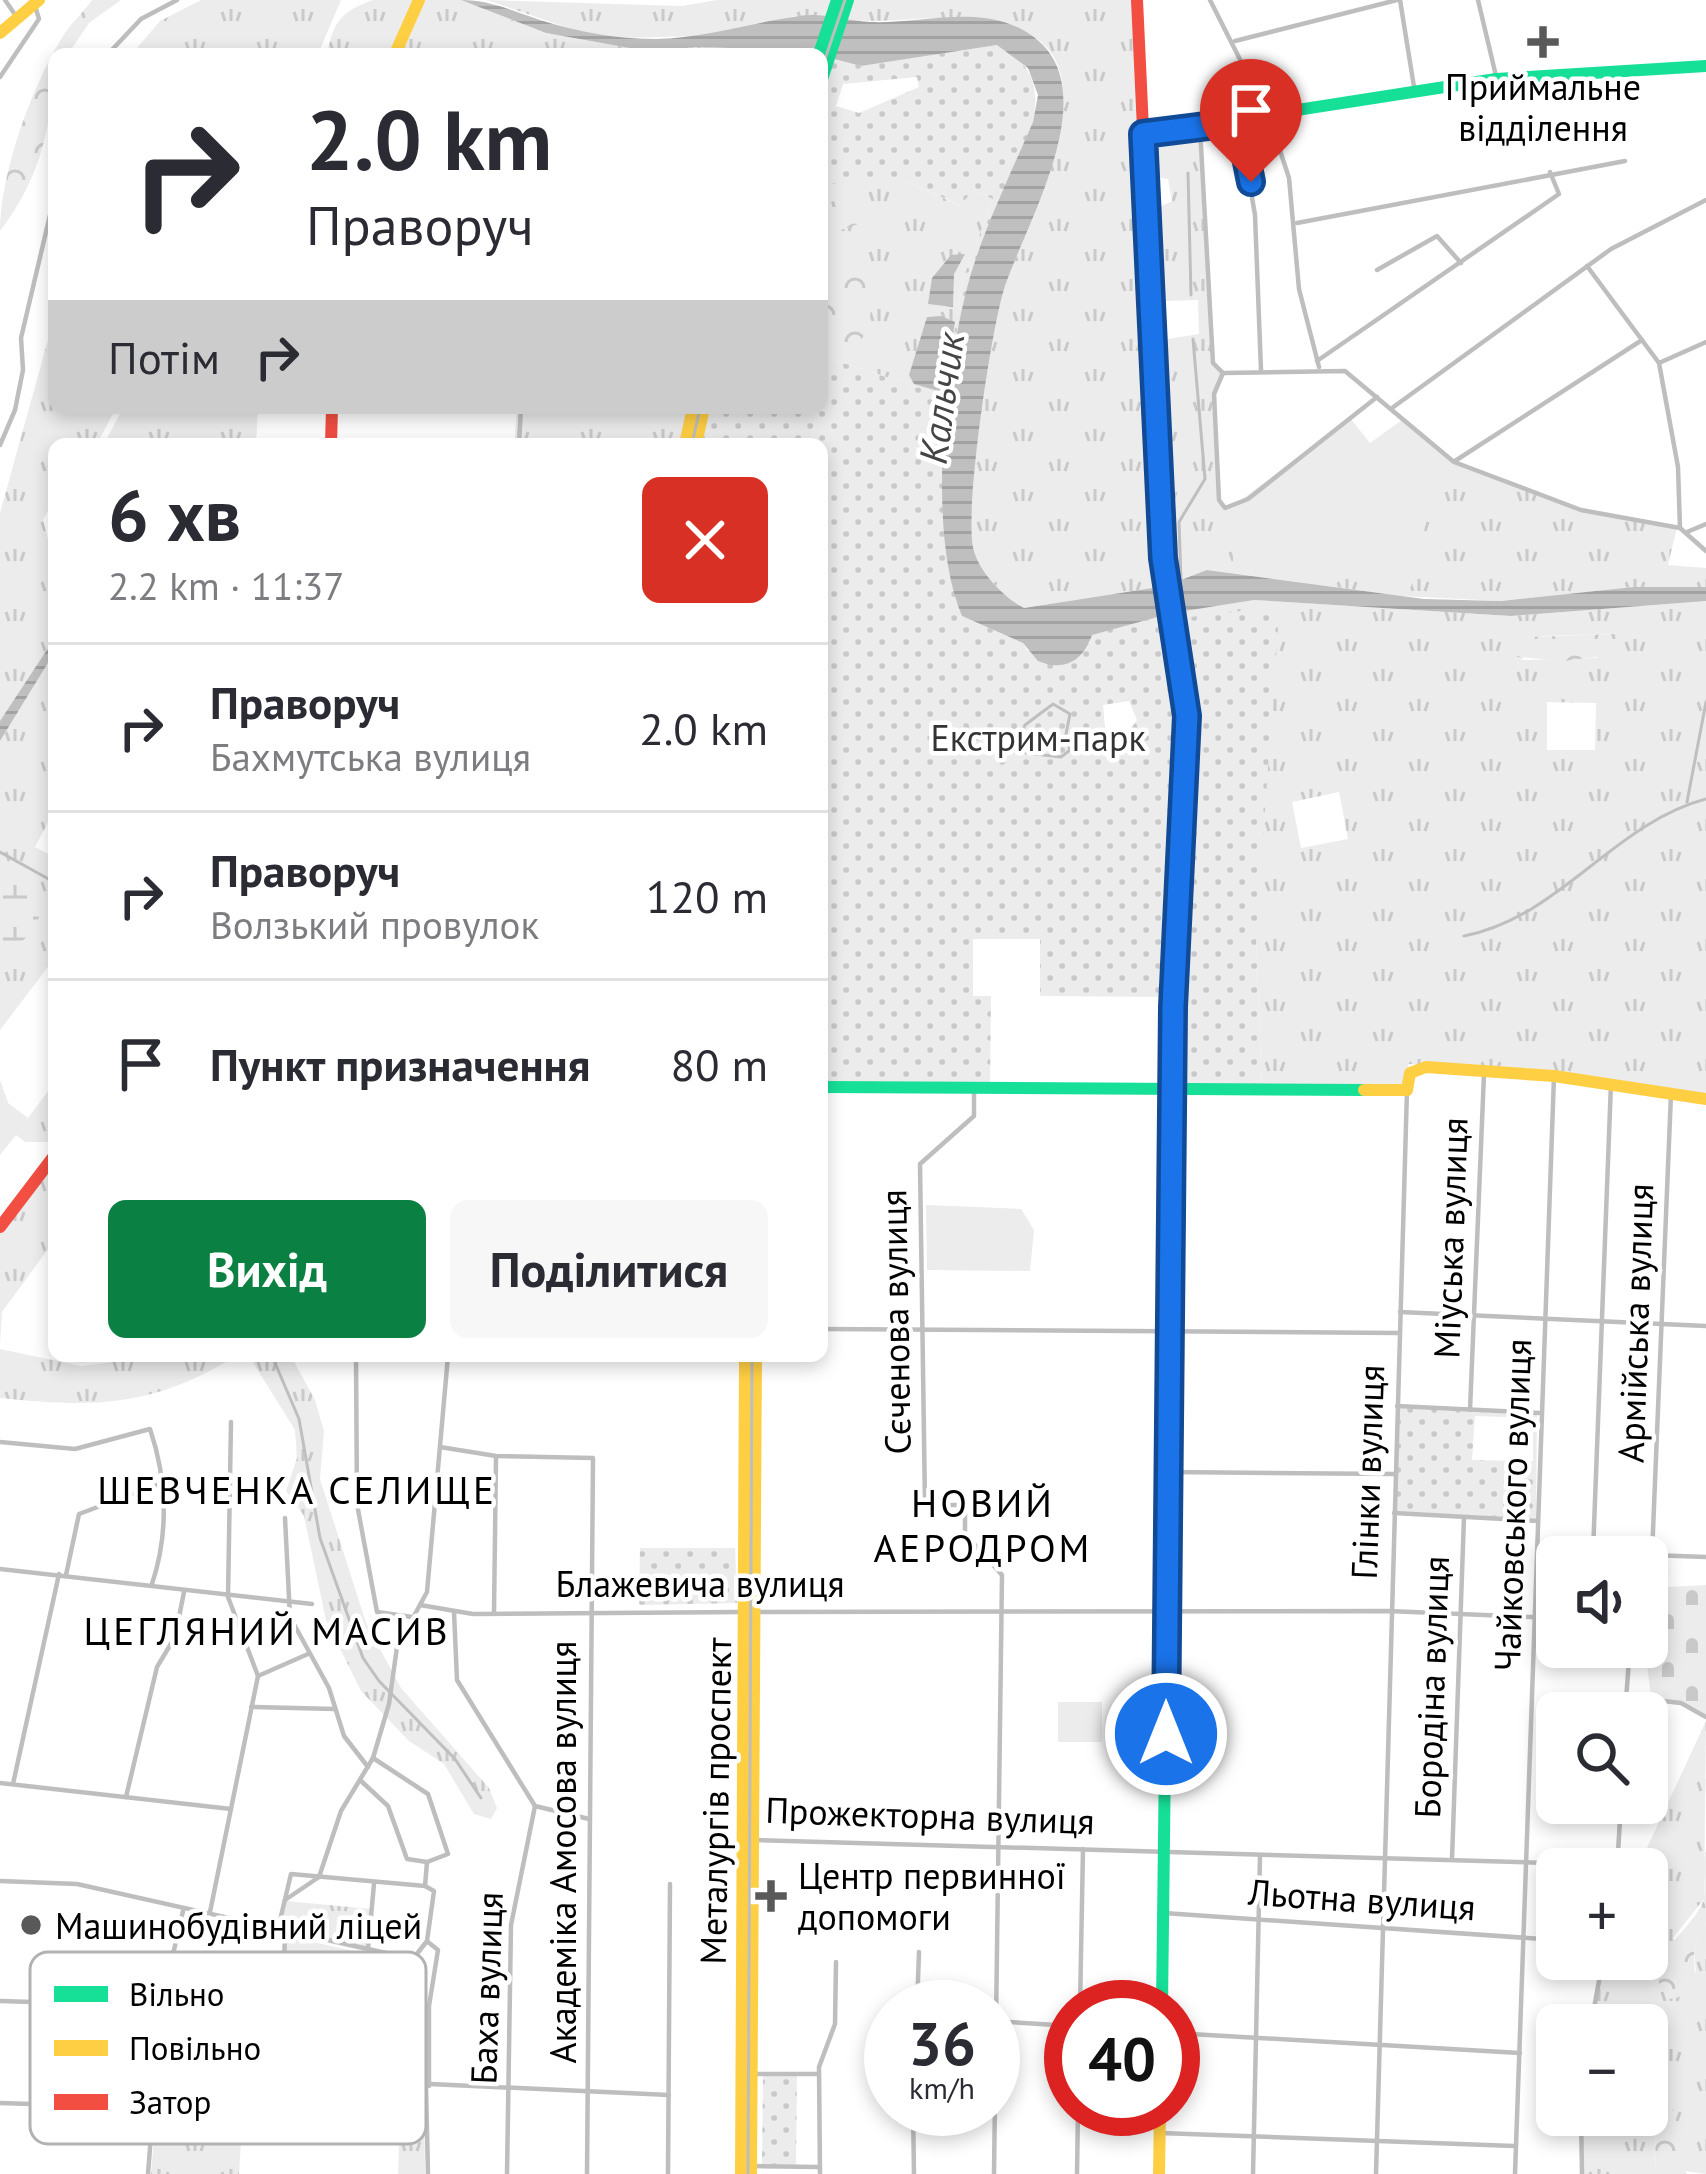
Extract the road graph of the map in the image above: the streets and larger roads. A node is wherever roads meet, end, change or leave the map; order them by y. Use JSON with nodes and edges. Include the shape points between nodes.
{"nodes":[{"id":1,"x":4,"y":0,"type":"edge"},
{"id":2,"x":177,"y":0,"type":"edge"},
{"id":3,"x":837,"y":0,"type":"edge"},
{"id":4,"x":848,"y":0,"type":"edge"},
{"id":5,"x":1137,"y":0,"type":"edge"},
{"id":6,"x":1210,"y":0,"type":"edge"},
{"id":7,"x":1398,"y":0,"type":"edge"},
{"id":8,"x":1478,"y":0,"type":"edge"},
{"id":9,"x":37,"y":2,"type":"edge"},
{"id":10,"x":417,"y":5,"type":"edge"},
{"id":11,"x":18,"y":19,"type":"junction"},
{"id":12,"x":0,"y":33,"type":"edge"},
{"id":13,"x":1234,"y":41,"type":"junction"},
{"id":14,"x":114,"y":48,"type":"edge"},
{"id":15,"x":398,"y":48,"type":"edge"},
{"id":16,"x":821,"y":48,"type":"edge"},
{"id":17,"x":828,"y":62,"type":"edge"},
{"id":18,"x":1706,"y":66,"type":"edge"},
{"id":19,"x":0,"y":77,"type":"edge"},
{"id":20,"x":1496,"y":79,"type":"junction"},
{"id":21,"x":1415,"y":93,"type":"junction"},
{"id":22,"x":1269,"y":117,"type":"junction"},
{"id":23,"x":1239,"y":122,"type":"junction"},
{"id":24,"x":1201,"y":128,"type":"junction"},
{"id":25,"x":1143,"y":134,"type":"junction"},
{"id":26,"x":1624,"y":160,"type":"dead end"},
{"id":27,"x":1550,"y":172,"type":"junction"},
{"id":28,"x":1706,"y":200,"type":"edge"},
{"id":29,"x":48,"y":223,"type":"edge"},
{"id":30,"x":1298,"y":223,"type":"junction"},
{"id":31,"x":1461,"y":263,"type":"junction"},
{"id":32,"x":1587,"y":266,"type":"junction"},
{"id":33,"x":1377,"y":270,"type":"dead end"},
{"id":34,"x":1642,"y":340,"type":"junction"},
{"id":35,"x":1706,"y":342,"type":"edge"},
{"id":36,"x":1659,"y":363,"type":"junction"},
{"id":37,"x":1318,"y":364,"type":"junction"},
{"id":38,"x":1261,"y":370,"type":"junction"},
{"id":39,"x":1223,"y":373,"type":"junction"},
{"id":40,"x":1378,"y":396,"type":"junction"},
{"id":41,"x":1392,"y":408,"type":"junction"},
{"id":42,"x":0,"y":445,"type":"edge"},
{"id":43,"x":1454,"y":462,"type":"junction"},
{"id":44,"x":1706,"y":524,"type":"edge"},
{"id":45,"x":1684,"y":530,"type":"junction"},
{"id":46,"x":1706,"y":551,"type":"edge"},
{"id":47,"x":1484,"y":1069,"type":"junction"},
{"id":48,"x":1554,"y":1076,"type":"junction"},
{"id":49,"x":1611,"y":1083,"type":"junction"},
{"id":50,"x":828,"y":1087,"type":"edge"},
{"id":51,"x":974,"y":1088,"type":"junction"},
{"id":52,"x":1172,"y":1088,"type":"junction"},
{"id":53,"x":1407,"y":1090,"type":"junction"},
{"id":54,"x":1671,"y":1094,"type":"junction"},
{"id":55,"x":1706,"y":1099,"type":"edge"},
{"id":56,"x":48,"y":1168,"type":"edge"},
{"id":57,"x":0,"y":1228,"type":"edge"},
{"id":58,"x":1400,"y":1312,"type":"junction"},
{"id":59,"x":1473,"y":1316,"type":"junction"},
{"id":60,"x":1546,"y":1319,"type":"junction"},
{"id":61,"x":1602,"y":1322,"type":"junction"},
{"id":62,"x":1662,"y":1324,"type":"junction"},
{"id":63,"x":1706,"y":1326,"type":"edge"},
{"id":64,"x":828,"y":1329,"type":"edge"},
{"id":65,"x":925,"y":1329,"type":"junction"},
{"id":66,"x":1170,"y":1330,"type":"junction"},
{"id":67,"x":1399,"y":1333,"type":"junction"},
{"id":68,"x":356,"y":1362,"type":"edge"},
{"id":69,"x":447,"y":1362,"type":"edge"},
{"id":70,"x":746,"y":1362,"type":"edge"},
{"id":71,"x":756,"y":1362,"type":"edge"},
{"id":72,"x":1396,"y":1406,"type":"junction"},
{"id":73,"x":1470,"y":1410,"type":"junction"},
{"id":74,"x":1538,"y":1414,"type":"junction"},
{"id":75,"x":231,"y":1422,"type":"dead end"},
{"id":76,"x":0,"y":1442,"type":"edge"},
{"id":77,"x":440,"y":1448,"type":"junction"},
{"id":78,"x":496,"y":1456,"type":"junction"},
{"id":79,"x":1168,"y":1472,"type":"junction"},
{"id":80,"x":1394,"y":1474,"type":"junction"},
{"id":81,"x":159,"y":1484,"type":"junction"},
{"id":82,"x":1392,"y":1513,"type":"junction"},
{"id":83,"x":1464,"y":1517,"type":"junction"},
{"id":84,"x":285,"y":1518,"type":"dead end"},
{"id":85,"x":1538,"y":1521,"type":"junction"},
{"id":86,"x":1538,"y":1536,"type":"edge"},
{"id":87,"x":1594,"y":1536,"type":"edge"},
{"id":88,"x":1653,"y":1536,"type":"edge"},
{"id":89,"x":1668,"y":1556,"type":"edge"},
{"id":90,"x":1706,"y":1557,"type":"edge"},
{"id":91,"x":0,"y":1569,"type":"edge"},
{"id":92,"x":62,"y":1574,"type":"junction"},
{"id":93,"x":152,"y":1585,"type":"junction"},
{"id":94,"x":184,"y":1592,"type":"junction"},
{"id":95,"x":1536,"y":1595,"type":"edge"},
{"id":96,"x":228,"y":1597,"type":"junction"},
{"id":97,"x":289,"y":1601,"type":"junction"},
{"id":98,"x":312,"y":1604,"type":"dead end"},
{"id":99,"x":420,"y":1605,"type":"junction"},
{"id":100,"x":1388,"y":1611,"type":"junction"},
{"id":101,"x":454,"y":1612,"type":"junction"},
{"id":102,"x":753,"y":1612,"type":"junction"},
{"id":103,"x":1002,"y":1612,"type":"junction"},
{"id":104,"x":494,"y":1613,"type":"junction"},
{"id":105,"x":591,"y":1613,"type":"junction"},
{"id":106,"x":1167,"y":1613,"type":"junction"},
{"id":107,"x":1463,"y":1614,"type":"junction"},
{"id":108,"x":413,"y":1617,"type":"junction"},
{"id":109,"x":1535,"y":1617,"type":"junction"},
{"id":110,"x":308,"y":1654,"type":"junction"},
{"id":111,"x":258,"y":1676,"type":"junction"},
{"id":112,"x":1668,"y":1702,"type":"edge"},
{"id":113,"x":251,"y":1707,"type":"junction"},
{"id":114,"x":335,"y":1709,"type":"junction"},
{"id":115,"x":1706,"y":1717,"type":"edge"},
{"id":116,"x":373,"y":1758,"type":"junction"},
{"id":117,"x":368,"y":1767,"type":"junction"},
{"id":118,"x":360,"y":1780,"type":"junction"},
{"id":119,"x":0,"y":1783,"type":"edge"},
{"id":120,"x":13,"y":1784,"type":"junction"},
{"id":121,"x":126,"y":1797,"type":"junction"},
{"id":122,"x":535,"y":1806,"type":"junction"},
{"id":123,"x":231,"y":1809,"type":"junction"},
{"id":124,"x":589,"y":1819,"type":"junction"},
{"id":125,"x":749,"y":1840,"type":"junction"},
{"id":126,"x":1000,"y":1847,"type":"junction"},
{"id":127,"x":1083,"y":1849,"type":"junction"},
{"id":128,"x":1165,"y":1852,"type":"junction"},
{"id":129,"x":1260,"y":1853,"type":"junction"},
{"id":130,"x":1382,"y":1856,"type":"junction"},
{"id":131,"x":1452,"y":1858,"type":"junction"},
{"id":132,"x":427,"y":1862,"type":"junction"},
{"id":133,"x":1524,"y":1862,"type":"junction"},
{"id":134,"x":1536,"y":1863,"type":"edge"},
{"id":135,"x":320,"y":1877,"type":"junction"},
{"id":136,"x":0,"y":1881,"type":"edge"},
{"id":137,"x":374,"y":1884,"type":"junction"},
{"id":138,"x":670,"y":1884,"type":"dead end"},
{"id":139,"x":425,"y":1886,"type":"junction"},
{"id":140,"x":285,"y":1900,"type":"junction"},
{"id":141,"x":183,"y":1911,"type":"junction"},
{"id":142,"x":1164,"y":1913,"type":"junction"},
{"id":143,"x":209,"y":1917,"type":"junction"},
{"id":144,"x":1259,"y":1919,"type":"junction"},
{"id":145,"x":1381,"y":1928,"type":"junction"},
{"id":146,"x":281,"y":1934,"type":"junction"},
{"id":147,"x":1524,"y":1937,"type":"junction"},
{"id":148,"x":1536,"y":1938,"type":"edge"},
{"id":149,"x":427,"y":1941,"type":"junction"},
{"id":150,"x":174,"y":1952,"type":"edge"},
{"id":151,"x":281,"y":1952,"type":"edge"},
{"id":152,"x":364,"y":1952,"type":"edge"},
{"id":153,"x":369,"y":1952,"type":"edge"},
{"id":154,"x":418,"y":1952,"type":"edge"},
{"id":155,"x":919,"y":1952,"type":"dead end"},
{"id":156,"x":836,"y":1962,"type":"dead end"},
{"id":157,"x":918,"y":1980,"type":"edge"},
{"id":158,"x":997,"y":1980,"type":"edge"},
{"id":159,"x":1081,"y":1980,"type":"edge"},
{"id":160,"x":1163,"y":1980,"type":"edge"},
{"id":161,"x":0,"y":2001,"type":"edge"},
{"id":162,"x":30,"y":2002,"type":"edge"},
{"id":163,"x":1200,"y":2035,"type":"edge"},
{"id":164,"x":1256,"y":2038,"type":"junction"},
{"id":165,"x":1379,"y":2045,"type":"junction"},
{"id":166,"x":1520,"y":2053,"type":"junction"},
{"id":167,"x":747,"y":2074,"type":"junction"},
{"id":168,"x":819,"y":2074,"type":"junction"},
{"id":169,"x":427,"y":2086,"type":"junction"},
{"id":170,"x":509,"y":2090,"type":"junction"},
{"id":171,"x":588,"y":2092,"type":"junction"},
{"id":172,"x":669,"y":2095,"type":"junction"},
{"id":173,"x":0,"y":2103,"type":"edge"},
{"id":174,"x":30,"y":2104,"type":"edge"},
{"id":175,"x":1200,"y":2135,"type":"edge"},
{"id":176,"x":913,"y":2136,"type":"edge"},
{"id":177,"x":994,"y":2136,"type":"edge"},
{"id":178,"x":1078,"y":2136,"type":"edge"},
{"id":179,"x":1160,"y":2136,"type":"edge"},
{"id":180,"x":1581,"y":2136,"type":"edge"},
{"id":181,"x":1254,"y":2137,"type":"junction"},
{"id":182,"x":1377,"y":2141,"type":"junction"},
{"id":183,"x":151,"y":2144,"type":"edge"},
{"id":184,"x":1516,"y":2146,"type":"junction"},
{"id":185,"x":746,"y":2170,"type":"edge"},
{"id":186,"x":819,"y":2170,"type":"edge"},
{"id":187,"x":148,"y":2174,"type":"edge"},
{"id":188,"x":428,"y":2174,"type":"edge"},
{"id":189,"x":507,"y":2174,"type":"edge"},
{"id":190,"x":587,"y":2174,"type":"edge"},
{"id":191,"x":668,"y":2174,"type":"edge"},
{"id":192,"x":914,"y":2174,"type":"edge"},
{"id":193,"x":994,"y":2174,"type":"edge"},
{"id":194,"x":1077,"y":2174,"type":"edge"},
{"id":195,"x":1159,"y":2174,"type":"edge"},
{"id":196,"x":1253,"y":2174,"type":"edge"},
{"id":197,"x":1376,"y":2174,"type":"edge"},
{"id":198,"x":1515,"y":2174,"type":"edge"},
{"id":199,"x":1582,"y":2174,"type":"edge"}],
"edges":[{"from":1,"to":11,"type":"street"},
{"from":2,"to":14,"type":"street","via":[[147,14]]},
{"from":3,"to":16,"type":"street"},
{"from":4,"to":17,"type":"street"},
{"from":5,"to":25,"type":"street"},
{"from":6,"to":13,"type":"street"},
{"from":7,"to":13,"type":"street"},
{"from":7,"to":21,"type":"street"},
{"from":8,"to":20,"type":"street"},
{"from":9,"to":11,"type":"street"},
{"from":9,"to":19,"type":"street","via":[[33,34]]},
{"from":10,"to":15,"type":"street"},
{"from":11,"to":12,"type":"street"},
{"from":13,"to":22,"type":"street"},
{"from":18,"to":20,"type":"street"},
{"from":20,"to":21,"type":"street"},
{"from":21,"to":22,"type":"street"},
{"from":22,"to":23,"type":"street"},
{"from":22,"to":30,"type":"street"},
{"from":23,"to":24,"type":"street"},
{"from":23,"to":38,"type":"street","via":[[1255,215]]},
{"from":24,"to":25,"type":"street"},
{"from":24,"to":39,"type":"street","via":[[1213,363]]},
{"from":25,"to":52,"type":"street","via":[[1166,580],[1187,716]]},
{"from":26,"to":27,"type":"street"},
{"from":27,"to":30,"type":"street"},
{"from":27,"to":31,"type":"street","via":[[1559,194]]},
{"from":28,"to":32,"type":"street","via":[[1639,230]]},
{"from":29,"to":42,"type":"street","via":[[21,338],[15,410]]},
{"from":30,"to":37,"type":"street","via":[[1299,289]]},
{"from":31,"to":33,"type":"street","via":[[1436,236]]},
{"from":31,"to":37,"type":"street"},
{"from":32,"to":34,"type":"street"},
{"from":32,"to":41,"type":"street"},
{"from":34,"to":36,"type":"street"},
{"from":34,"to":43,"type":"street"},
{"from":35,"to":36,"type":"street"},
{"from":36,"to":45,"type":"street"},
{"from":37,"to":38,"type":"street"},
{"from":37,"to":40,"type":"street","via":[[1354,375]]},
{"from":38,"to":39,"type":"street"},
{"from":39,"to":40,"type":"street","via":[[1214,406],[1225,508],[1248,499]]},
{"from":40,"to":41,"type":"street"},
{"from":41,"to":43,"type":"street"},
{"from":43,"to":45,"type":"street","via":[[1557,503]]},
{"from":44,"to":45,"type":"street"},
{"from":45,"to":46,"type":"street"},
{"from":47,"to":48,"type":"street"},
{"from":47,"to":53,"type":"street","via":[[1418,1068]]},
{"from":47,"to":59,"type":"street","name":"Міуська вулиця"},
{"from":48,"to":49,"type":"street"},
{"from":48,"to":60,"type":"street","name":"Чайковського вулиця"},
{"from":49,"to":54,"type":"street"},
{"from":49,"to":61,"type":"street"},
{"from":50,"to":51,"type":"street"},
{"from":51,"to":52,"type":"street"},
{"from":51,"to":65,"type":"street","name":"Сєченова вулиця","via":[[974,1116],[920,1164]]},
{"from":52,"to":53,"type":"street"},
{"from":52,"to":66,"type":"street"},
{"from":53,"to":58,"type":"street","name":"Глінки вулиця"},
{"from":54,"to":55,"type":"street"},
{"from":54,"to":62,"type":"street","name":"Армійська вулиця"},
{"from":56,"to":57,"type":"street"},
{"from":58,"to":59,"type":"street"},
{"from":58,"to":67,"type":"street","name":"Глінки вулиця"},
{"from":59,"to":60,"type":"street"},
{"from":59,"to":73,"type":"street","name":"Міуська вулиця"},
{"from":60,"to":61,"type":"street"},
{"from":60,"to":74,"type":"street","name":"Чайковського вулиця"},
{"from":61,"to":62,"type":"street"},
{"from":61,"to":87,"type":"street"},
{"from":62,"to":63,"type":"street"},
{"from":62,"to":88,"type":"street","name":"Армійська вулиця"},
{"from":64,"to":65,"type":"street"},
{"from":65,"to":66,"type":"street"},
{"from":65,"to":103,"type":"street","name":"Сєченова вулиця","via":[[925,1505],[964,1505],[965,1534],[1002,1575]]},
{"from":66,"to":67,"type":"street"},
{"from":66,"to":79,"type":"street"},
{"from":67,"to":72,"type":"street","name":"Глінки вулиця"},
{"from":68,"to":108,"type":"street","via":[[357,1504],[377,1612]]},
{"from":69,"to":77,"type":"street"},
{"from":70,"to":102,"type":"street","name":"Металургів проспект"},
{"from":71,"to":102,"type":"street","name":"Металургів проспект"},
{"from":72,"to":73,"type":"street","name":"Міуська вулиця"},
{"from":72,"to":80,"type":"street","name":"Глінки вулиця"},
{"from":73,"to":74,"type":"street","name":"Міуська вулиця"},
{"from":74,"to":85,"type":"street","name":"Чайковського вулиця"},
{"from":75,"to":96,"type":"street"},
{"from":76,"to":81,"type":"street","via":[[74,1449],[150,1430]]},
{"from":77,"to":78,"type":"street"},
{"from":77,"to":99,"type":"street"},
{"from":78,"to":104,"type":"street"},
{"from":78,"to":105,"type":"street","name":"Академіка Амосова вулиця","via":[[593,1458]]},
{"from":79,"to":80,"type":"street"},
{"from":79,"to":106,"type":"street"},
{"from":80,"to":82,"type":"street","name":"Глінки вулиця"},
{"from":81,"to":92,"type":"street","via":[[79,1514]]},
{"from":81,"to":93,"type":"street","via":[[165,1538]]},
{"from":82,"to":83,"type":"street","name":"Бородіна вулиця"},
{"from":82,"to":100,"type":"street","name":"Глінки вулиця"},
{"from":83,"to":85,"type":"street","name":"Бородіна вулиця"},
{"from":83,"to":107,"type":"street","name":"Бородіна вулиця"},
{"from":84,"to":97,"type":"street"},
{"from":85,"to":86,"type":"street","name":"Чайковського вулиця"},
{"from":89,"to":90,"type":"street"},
{"from":91,"to":92,"type":"street"},
{"from":92,"to":93,"type":"street"},
{"from":92,"to":120,"type":"street"},
{"from":93,"to":94,"type":"street"},
{"from":94,"to":96,"type":"street"},
{"from":94,"to":121,"type":"street"},
{"from":95,"to":109,"type":"street","name":"Чайковського вулиця"},
{"from":96,"to":97,"type":"street"},
{"from":96,"to":111,"type":"street"},
{"from":97,"to":98,"type":"street"},
{"from":97,"to":110,"type":"street"},
{"from":99,"to":101,"type":"street","name":"Блажевича вулиця"},
{"from":99,"to":108,"type":"street"},
{"from":100,"to":106,"type":"street","name":"Блажевича вулиця"},
{"from":100,"to":107,"type":"street","name":"Блажевича вулиця"},
{"from":100,"to":130,"type":"street","name":"Глінки вулиця"},
{"from":101,"to":104,"type":"street","name":"Блажевича вулиця"},
{"from":101,"to":122,"type":"street","via":[[457,1680]]},
{"from":102,"to":103,"type":"street","name":"Блажевича вулиця"},
{"from":102,"to":105,"type":"street","name":"Блажевича вулиця"},
{"from":102,"to":125,"type":"street","name":"Металургів проспект"},
{"from":103,"to":106,"type":"street","name":"Блажевича вулиця"},
{"from":103,"to":126,"type":"street","name":"Сєченова вулиця"},
{"from":104,"to":105,"type":"street","name":"Блажевича вулиця"},
{"from":105,"to":124,"type":"street","name":"Академіка Амосова вулиця"},
{"from":106,"to":128,"type":"street"},
{"from":107,"to":109,"type":"street","name":"Блажевича вулиця"},
{"from":107,"to":131,"type":"street","name":"Бородіна вулиця"},
{"from":108,"to":116,"type":"street","via":[[393,1656]]},
{"from":109,"to":133,"type":"street","name":"Чайковського вулиця"},
{"from":110,"to":111,"type":"street"},
{"from":110,"to":114,"type":"street"},
{"from":111,"to":113,"type":"street"},
{"from":112,"to":115,"type":"street"},
{"from":113,"to":114,"type":"street"},
{"from":113,"to":123,"type":"street"},
{"from":114,"to":117,"type":"street"},
{"from":116,"to":117,"type":"street"},
{"from":116,"to":132,"type":"street","via":[[420,1785],[435,1805],[448,1854]]},
{"from":117,"to":118,"type":"street"},
{"from":118,"to":132,"type":"street","via":[[388,1806],[406,1859]]},
{"from":118,"to":135,"type":"street"},
{"from":119,"to":120,"type":"street"},
{"from":120,"to":121,"type":"street"},
{"from":121,"to":123,"type":"street"},
{"from":122,"to":124,"type":"street"},
{"from":122,"to":170,"type":"street","name":"Баха вулиця","via":[[511,1925]]},
{"from":123,"to":143,"type":"street"},
{"from":124,"to":171,"type":"street","name":"Академіка Амосова вулиця"},
{"from":125,"to":126,"type":"street","name":"Прожекторна вулиця"},
{"from":125,"to":167,"type":"street","name":"Металургів проспект"},
{"from":126,"to":127,"type":"street","name":"Прожекторна вулиця"},
{"from":126,"to":158,"type":"street","name":"Сєченова вулиця"},
{"from":127,"to":128,"type":"street","name":"Прожекторна вулиця"},
{"from":127,"to":159,"type":"street"},
{"from":128,"to":129,"type":"street","name":"Прожекторна вулиця"},
{"from":128,"to":142,"type":"street"},
{"from":129,"to":130,"type":"street","name":"Прожекторна вулиця"},
{"from":129,"to":144,"type":"street"},
{"from":130,"to":131,"type":"street","name":"Прожекторна вулиця"},
{"from":130,"to":145,"type":"street","name":"Глінки вулиця"},
{"from":131,"to":133,"type":"street","name":"Прожекторна вулиця"},
{"from":132,"to":139,"type":"street"},
{"from":133,"to":134,"type":"street","name":"Прожекторна вулиця"},
{"from":133,"to":147,"type":"street","name":"Чайковського вулиця"},
{"from":135,"to":137,"type":"street"},
{"from":135,"to":140,"type":"street"},
{"from":135,"to":140,"type":"street","via":[[291,1874]]},
{"from":136,"to":141,"type":"street","via":[[77,1884]]},
{"from":137,"to":139,"type":"street"},
{"from":137,"to":153,"type":"street"},
{"from":138,"to":172,"type":"street"},
{"from":139,"to":149,"type":"street","via":[[434,1891]]},
{"from":140,"to":146,"type":"street"},
{"from":141,"to":143,"type":"street"},
{"from":141,"to":150,"type":"street"},
{"from":142,"to":144,"type":"street","name":"Льотна вулиця"},
{"from":142,"to":160,"type":"street"},
{"from":143,"to":146,"type":"street"},
{"from":144,"to":145,"type":"street","name":"Льотна вулиця"},
{"from":144,"to":164,"type":"street"},
{"from":145,"to":147,"type":"street","name":"Льотна вулиця"},
{"from":145,"to":165,"type":"street","name":"Глінки вулиця"},
{"from":146,"to":151,"type":"street"},
{"from":146,"to":152,"type":"street"},
{"from":147,"to":148,"type":"street","name":"Льотна вулиця"},
{"from":147,"to":166,"type":"street","name":"Чайковського вулиця"},
{"from":149,"to":154,"type":"street"},
{"from":149,"to":169,"type":"street","via":[[438,1951]]},
{"from":155,"to":157,"type":"street"},
{"from":156,"to":168,"type":"street","via":[[836,2024]]},
{"from":161,"to":162,"type":"street"},
{"from":163,"to":164,"type":"street"},
{"from":164,"to":165,"type":"street"},
{"from":164,"to":181,"type":"street"},
{"from":165,"to":166,"type":"street"},
{"from":165,"to":182,"type":"street","name":"Глінки вулиця"},
{"from":166,"to":184,"type":"street","name":"Чайковського вулиця"},
{"from":167,"to":168,"type":"street"},
{"from":167,"to":185,"type":"street","name":"Металургів проспект"},
{"from":168,"to":186,"type":"street"},
{"from":169,"to":170,"type":"street"},
{"from":169,"to":188,"type":"street"},
{"from":170,"to":171,"type":"street"},
{"from":170,"to":189,"type":"street","name":"Баха вулиця"},
{"from":171,"to":172,"type":"street"},
{"from":171,"to":190,"type":"street","name":"Академіка Амосова вулиця"},
{"from":172,"to":191,"type":"street"},
{"from":173,"to":174,"type":"street"},
{"from":175,"to":181,"type":"street"},
{"from":176,"to":192,"type":"street"},
{"from":177,"to":193,"type":"street","name":"Сєченова вулиця"},
{"from":178,"to":194,"type":"street"},
{"from":179,"to":195,"type":"street"},
{"from":180,"to":199,"type":"street"},
{"from":181,"to":182,"type":"street"},
{"from":181,"to":196,"type":"street"},
{"from":182,"to":184,"type":"street"},
{"from":182,"to":197,"type":"street","name":"Глінки вулиця"},
{"from":183,"to":187,"type":"street"},
{"from":184,"to":198,"type":"street","name":"Чайковського вулиця"},
{"from":185,"to":186,"type":"street"}]}
